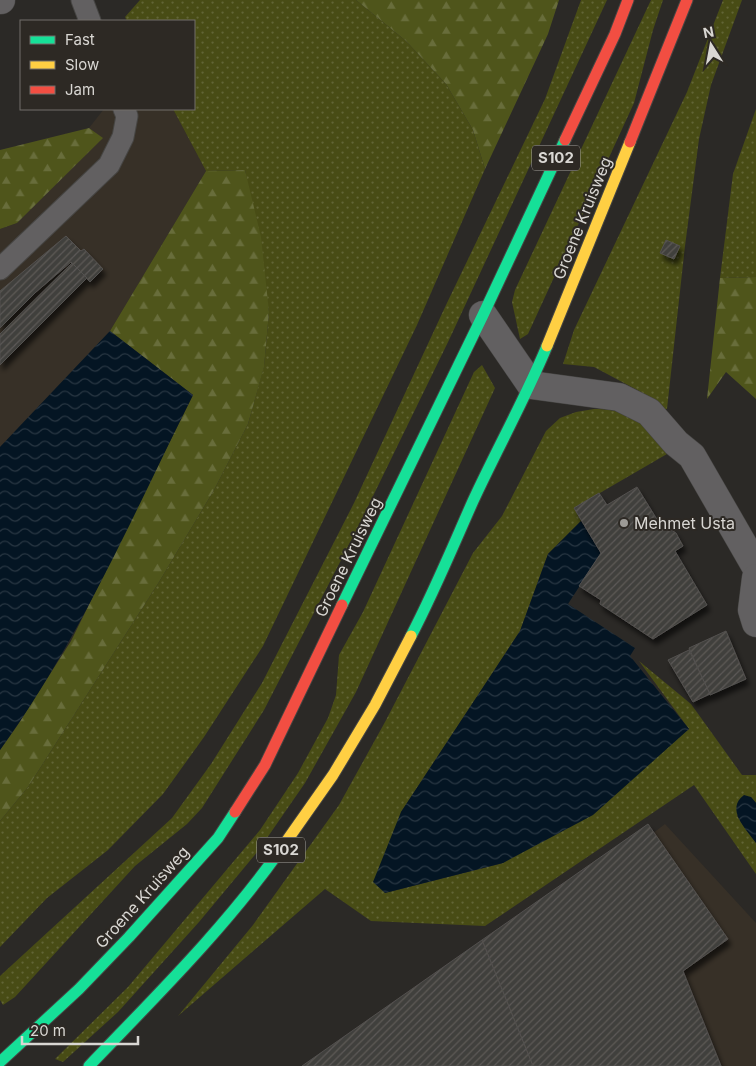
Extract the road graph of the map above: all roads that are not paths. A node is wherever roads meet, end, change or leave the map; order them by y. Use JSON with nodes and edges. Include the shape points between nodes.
{"nodes":[{"id":1,"x":82,"y":0,"type":"edge"},
{"id":2,"x":628,"y":0,"type":"edge"},
{"id":3,"x":687,"y":0,"type":"edge"},
{"id":4,"x":90,"y":20,"type":"edge"},
{"id":5,"x":124,"y":110,"type":"edge"},
{"id":6,"x":0,"y":268,"type":"edge"},
{"id":7,"x":483,"y":315,"type":"junction"},
{"id":8,"x":531,"y":385,"type":"junction"},
{"id":9,"x":756,"y":567,"type":"edge"},
{"id":10,"x":756,"y":578,"type":"edge"},
{"id":11,"x":756,"y":624,"type":"edge"},
{"id":12,"x":0,"y":1062,"type":"edge"},
{"id":13,"x":89,"y":1066,"type":"edge"}],
"edges":[{"from":1,"to":4,"type":"lane"},
{"from":2,"to":7,"type":"main road","name":"Groene Kruisweg","number":"S102"},
{"from":3,"to":8,"type":"main road","name":"Groene Kruisweg","number":"S102"},
{"from":5,"to":6,"type":"lane","via":[[127,116],[123,137],[109,164]]},
{"from":7,"to":8,"type":"street"},
{"from":7,"to":12,"type":"main road","name":"Groene Kruisweg","number":"S102","via":[[265,765],[218,838],[79,989]]},
{"from":8,"to":9,"type":"street","via":[[618,397],[649,412],[692,456]]},
{"from":8,"to":13,"type":"main road","name":"Groene Kruisweg","number":"S102","via":[[429,601],[375,705],[333,775],[258,882],[203,947]]},
{"from":10,"to":11,"type":"street","via":[[752,610]]}]}
